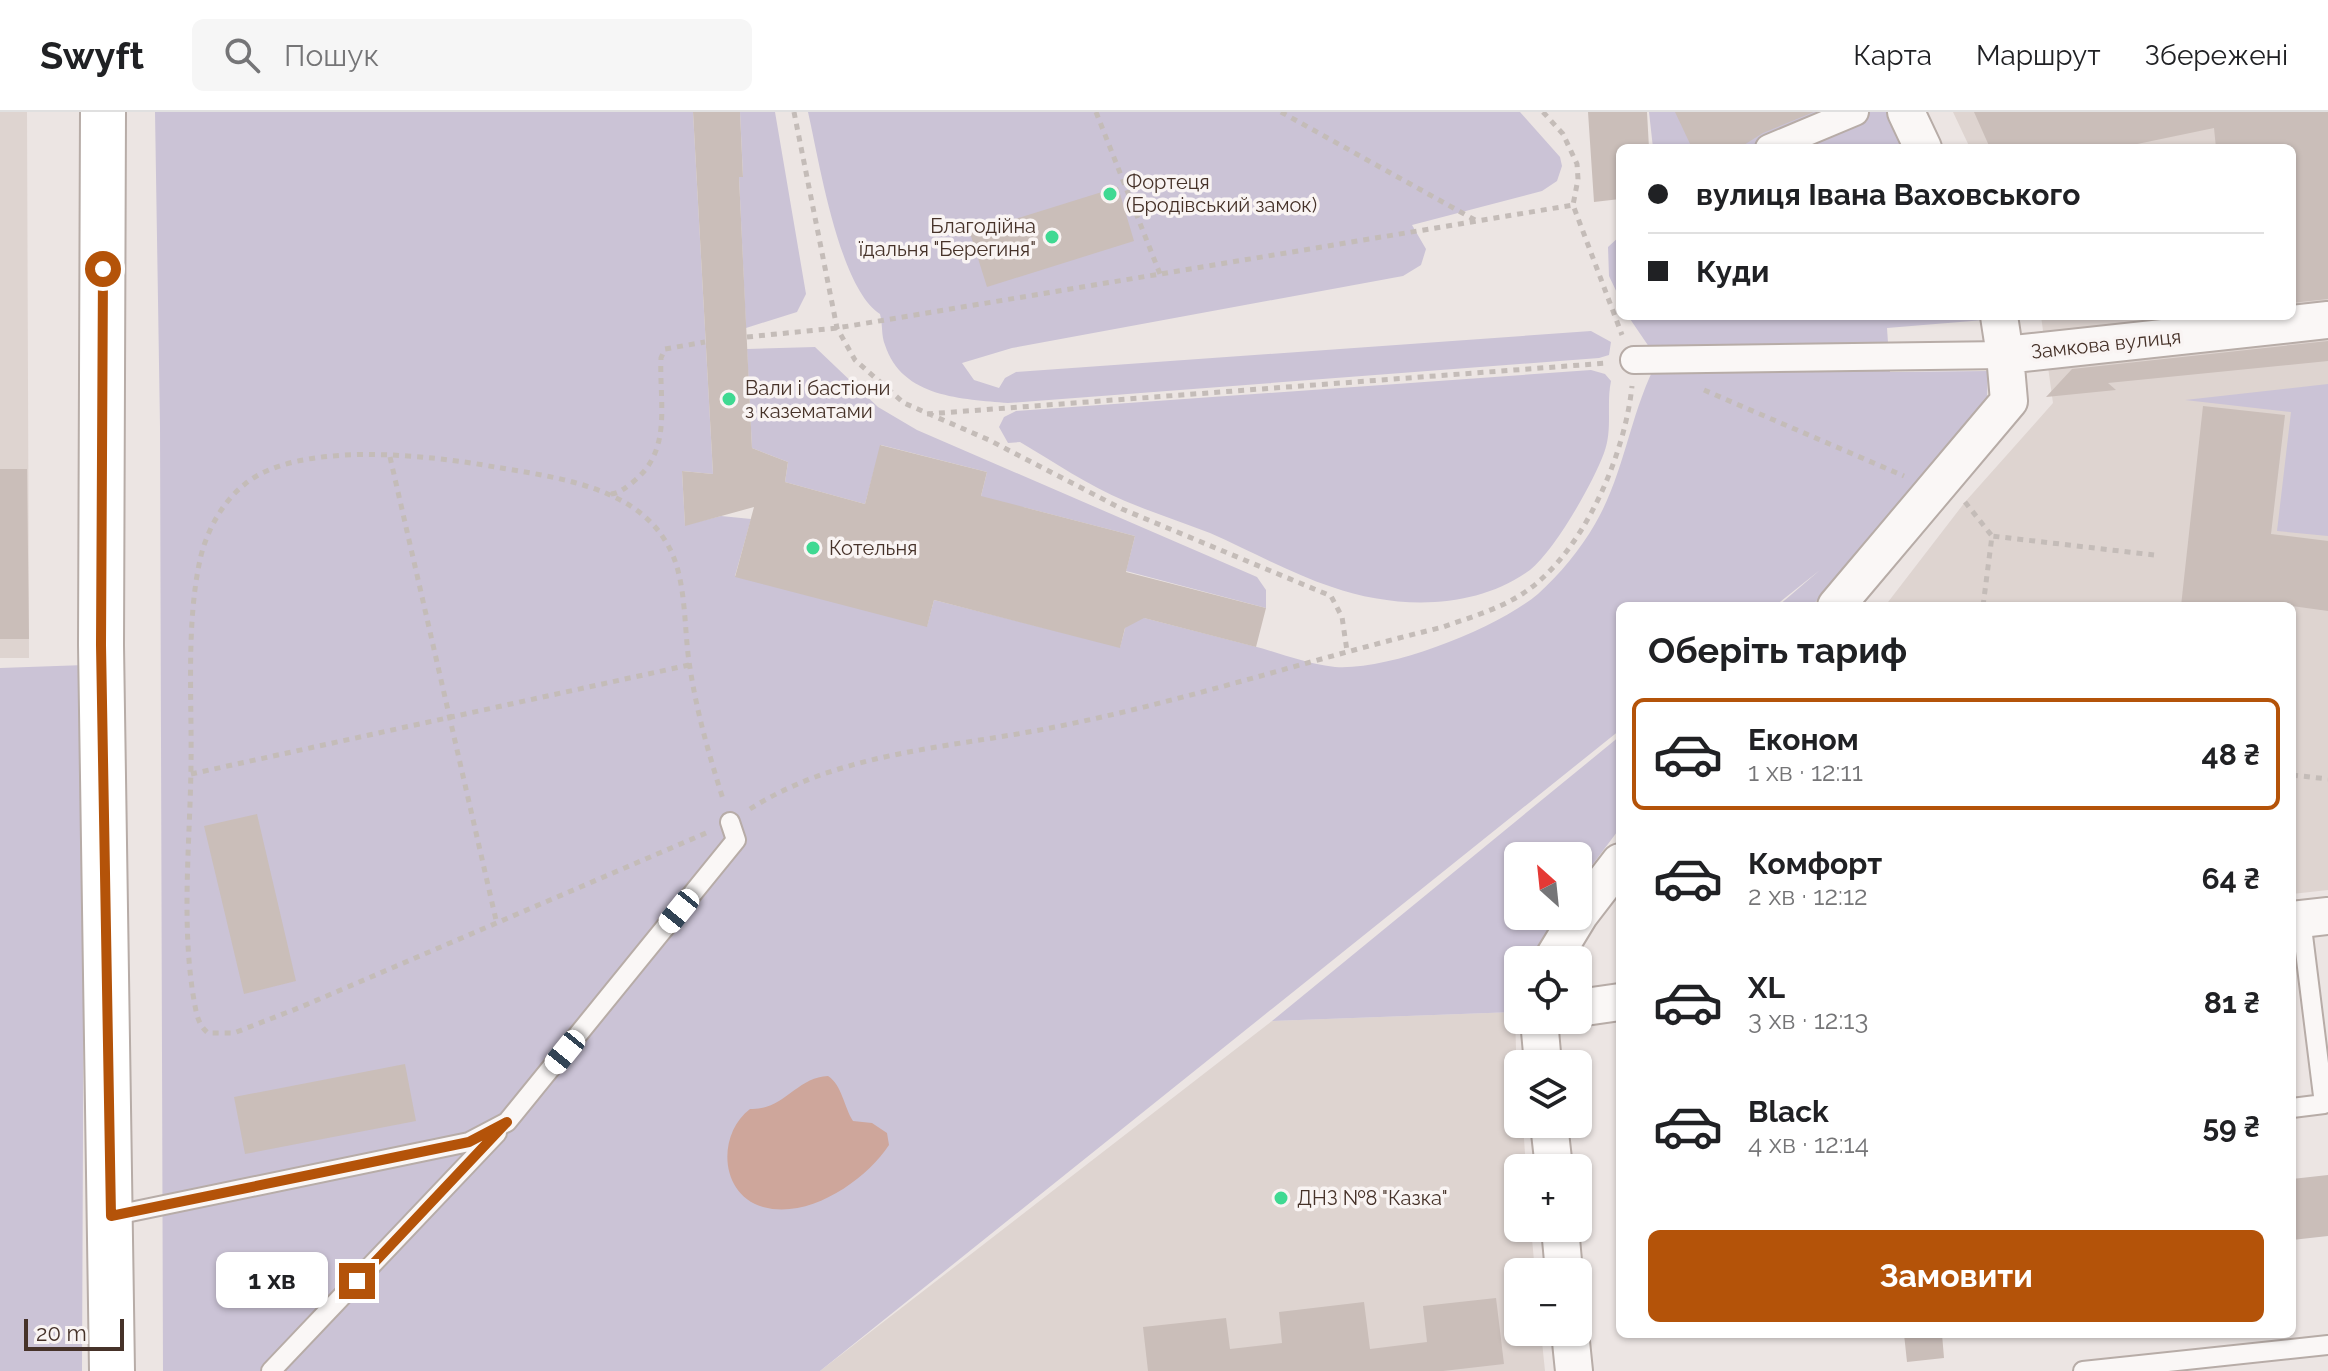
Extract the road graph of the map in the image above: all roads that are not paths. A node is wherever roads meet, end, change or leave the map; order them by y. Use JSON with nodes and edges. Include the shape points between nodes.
{"nodes":[{"id":1,"x":103,"y":112,"type":"edge"},
{"id":2,"x":1855,"y":112,"type":"edge"},
{"id":3,"x":1906,"y":112,"type":"edge"},
{"id":4,"x":1779,"y":144,"type":"edge"},
{"id":5,"x":1921,"y":144,"type":"edge"},
{"id":6,"x":2000,"y":320,"type":"edge"},
{"id":7,"x":2328,"y":320,"type":"edge"},
{"id":8,"x":2005,"y":355,"type":"junction"},
{"id":9,"x":1634,"y":360,"type":"road end"},
{"id":10,"x":1839,"y":602,"type":"edge"},
{"id":11,"x":730,"y":822,"type":"road end"},
{"id":12,"x":1616,"y":867,"type":"edge"},
{"id":13,"x":2307,"y":918,"type":"edge"},
{"id":14,"x":1561,"y":946,"type":"edge"},
{"id":15,"x":1616,"y":1003,"type":"edge"},
{"id":16,"x":1592,"y":1006,"type":"edge"},
{"id":17,"x":2296,"y":1108,"type":"edge"},
{"id":18,"x":507,"y":1122,"type":"junction"},
{"id":19,"x":111,"y":1216,"type":"junction"},
{"id":20,"x":2328,"y":1345,"type":"edge"},
{"id":21,"x":1571,"y":1346,"type":"edge"},
{"id":22,"x":112,"y":1371,"type":"edge"},
{"id":23,"x":271,"y":1371,"type":"edge"},
{"id":24,"x":1574,"y":1371,"type":"edge"},
{"id":25,"x":2083,"y":1371,"type":"edge"}],
"edges":[{"from":1,"to":19,"type":"main road","via":[[101,645]]},
{"from":2,"to":4,"type":"street"},
{"from":3,"to":5,"type":"street"},
{"from":6,"to":8,"type":"street"},
{"from":7,"to":8,"type":"street","name":"Замкова вулиця"},
{"from":8,"to":9,"type":"street"},
{"from":8,"to":10,"type":"street","name":"Замкова вулиця","via":[[2009,401]]},
{"from":11,"to":18,"type":"lane","via":[[736,840]]},
{"from":12,"to":14,"type":"street"},
{"from":13,"to":17,"type":"lane","via":[[2324,1104]]},
{"from":15,"to":16,"type":"street"},
{"from":18,"to":19,"type":"lane","via":[[469,1142]]},
{"from":18,"to":23,"type":"lane"},
{"from":19,"to":22,"type":"main road"},
{"from":20,"to":25,"type":"lane"},
{"from":21,"to":24,"type":"street"}]}
